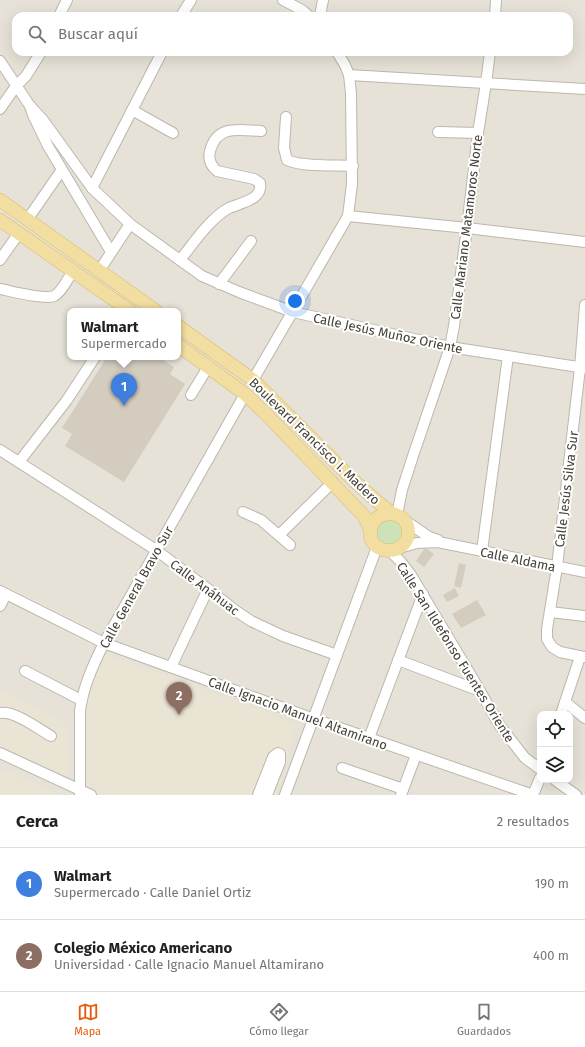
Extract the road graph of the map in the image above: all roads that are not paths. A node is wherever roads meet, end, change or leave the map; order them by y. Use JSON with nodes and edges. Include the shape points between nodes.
{"nodes":[{"id":1,"x":191,"y":0,"type":"edge"},
{"id":2,"x":283,"y":0,"type":"edge"},
{"id":3,"x":322,"y":0,"type":"edge"},
{"id":4,"x":496,"y":0,"type":"edge"},
{"id":5,"x":63,"y":1,"type":"edge"},
{"id":6,"x":60,"y":12,"type":"edge"},
{"id":7,"x":184,"y":12,"type":"edge"},
{"id":8,"x":304,"y":12,"type":"edge"},
{"id":9,"x":320,"y":12,"type":"edge"},
{"id":10,"x":494,"y":12,"type":"edge"},
{"id":11,"x":38,"y":56,"type":"edge"},
{"id":12,"x":160,"y":56,"type":"edge"},
{"id":13,"x":339,"y":56,"type":"edge"},
{"id":14,"x":489,"y":56,"type":"edge"},
{"id":15,"x":0,"y":61,"type":"edge"},
{"id":16,"x":349,"y":75,"type":"junction"},
{"id":17,"x":486,"y":83,"type":"junction"},
{"id":18,"x":16,"y":86,"type":"junction"},
{"id":19,"x":585,"y":89,"type":"edge"},
{"id":20,"x":30,"y":106,"type":"junction"},
{"id":21,"x":0,"y":109,"type":"edge"},
{"id":22,"x":132,"y":110,"type":"junction"},
{"id":23,"x":286,"y":116,"type":"dead end"},
{"id":24,"x":260,"y":131,"type":"dead end"},
{"id":25,"x":438,"y":132,"type":"dead end"},
{"id":26,"x":173,"y":133,"type":"dead end"},
{"id":27,"x":478,"y":133,"type":"junction"},
{"id":28,"x":353,"y":166,"type":"junction"},
{"id":29,"x":61,"y":171,"type":"junction"},
{"id":30,"x":92,"y":188,"type":"junction"},
{"id":31,"x":0,"y":200,"type":"edge"},
{"id":32,"x":348,"y":216,"type":"junction"},
{"id":33,"x":0,"y":220,"type":"edge"},
{"id":34,"x":28,"y":220,"type":"junction"},
{"id":35,"x":130,"y":224,"type":"junction"},
{"id":36,"x":467,"y":228,"type":"junction"},
{"id":37,"x":19,"y":233,"type":"junction"},
{"id":38,"x":251,"y":241,"type":"dead end"},
{"id":39,"x":585,"y":242,"type":"edge"},
{"id":40,"x":111,"y":252,"type":"junction"},
{"id":41,"x":0,"y":260,"type":"edge"},
{"id":42,"x":180,"y":260,"type":"junction"},
{"id":43,"x":73,"y":271,"type":"junction"},
{"id":44,"x":99,"y":271,"type":"junction"},
{"id":45,"x":219,"y":284,"type":"junction"},
{"id":46,"x":0,"y":289,"type":"edge"},
{"id":47,"x":585,"y":305,"type":"edge"},
{"id":48,"x":124,"y":308,"type":"edge"},
{"id":49,"x":152,"y":308,"type":"edge"},
{"id":50,"x":293,"y":312,"type":"junction"},
{"id":51,"x":181,"y":328,"type":"edge"},
{"id":52,"x":181,"y":347,"type":"edge"},
{"id":53,"x":450,"y":347,"type":"junction"},
{"id":54,"x":508,"y":356,"type":"junction"},
{"id":55,"x":93,"y":360,"type":"edge"},
{"id":56,"x":208,"y":367,"type":"junction"},
{"id":57,"x":583,"y":368,"type":"edge"},
{"id":58,"x":254,"y":380,"type":"junction"},
{"id":59,"x":245,"y":394,"type":"junction"},
{"id":60,"x":191,"y":395,"type":"dead end"},
{"id":61,"x":0,"y":450,"type":"edge"},
{"id":62,"x":19,"y":462,"type":"junction"},
{"id":63,"x":333,"y":482,"type":"junction"},
{"id":64,"x":243,"y":512,"type":"dead end"},
{"id":65,"x":398,"y":516,"type":"junction"},
{"id":66,"x":370,"y":531,"type":"junction"},
{"id":67,"x":279,"y":535,"type":"junction"},
{"id":68,"x":290,"y":545,"type":"dead end"},
{"id":69,"x":451,"y":545,"type":"junction"},
{"id":70,"x":377,"y":547,"type":"junction"},
{"id":71,"x":156,"y":550,"type":"junction"},
{"id":72,"x":394,"y":550,"type":"junction"},
{"id":73,"x":482,"y":551,"type":"junction"},
{"id":74,"x":557,"y":567,"type":"junction"},
{"id":75,"x":585,"y":572,"type":"edge"},
{"id":76,"x":208,"y":589,"type":"junction"},
{"id":77,"x":3,"y":593,"type":"edge"},
{"id":78,"x":423,"y":594,"type":"junction"},
{"id":79,"x":0,"y":606,"type":"edge"},
{"id":80,"x":550,"y":612,"type":"junction"},
{"id":81,"x":585,"y":616,"type":"edge"},
{"id":82,"x":104,"y":643,"type":"junction"},
{"id":83,"x":337,"y":655,"type":"junction"},
{"id":84,"x":582,"y":657,"type":"edge"},
{"id":85,"x":398,"y":660,"type":"junction"},
{"id":86,"x":171,"y":667,"type":"junction"},
{"id":87,"x":25,"y":671,"type":"dead end"},
{"id":88,"x":480,"y":691,"type":"junction"},
{"id":89,"x":82,"y":700,"type":"junction"},
{"id":90,"x":565,"y":702,"type":"junction"},
{"id":91,"x":562,"y":711,"type":"edge"},
{"id":92,"x":0,"y":713,"type":"edge"},
{"id":93,"x":585,"y":718,"type":"edge"},
{"id":94,"x":314,"y":719,"type":"junction"},
{"id":95,"x":51,"y":736,"type":"dead end"},
{"id":96,"x":369,"y":738,"type":"junction"},
{"id":97,"x":0,"y":753,"type":"edge"},
{"id":98,"x":416,"y":755,"type":"junction"},
{"id":99,"x":537,"y":767,"type":"edge"},
{"id":100,"x":342,"y":768,"type":"dead end"},
{"id":101,"x":538,"y":783,"type":"edge"},
{"id":102,"x":559,"y":783,"type":"edge"},
{"id":103,"x":402,"y":792,"type":"edge"},
{"id":104,"x":80,"y":793,"type":"edge"},
{"id":105,"x":91,"y":795,"type":"edge"},
{"id":106,"x":258,"y":795,"type":"edge"},
{"id":107,"x":267,"y":795,"type":"edge"},
{"id":108,"x":286,"y":795,"type":"edge"},
{"id":109,"x":533,"y":795,"type":"edge"},
{"id":110,"x":576,"y":795,"type":"edge"}],
"edges":[{"from":1,"to":7,"type":"street"},
{"from":2,"to":8,"type":"street"},
{"from":3,"to":9,"type":"street"},
{"from":4,"to":10,"type":"street"},
{"from":5,"to":6,"type":"street"},
{"from":11,"to":18,"type":"street"},
{"from":12,"to":22,"type":"street"},
{"from":13,"to":16,"type":"street"},
{"from":14,"to":17,"type":"street","name":"Calle Mariano Matamoros Norte"},
{"from":15,"to":18,"type":"street"},
{"from":16,"to":17,"type":"street"},
{"from":16,"to":28,"type":"street"},
{"from":17,"to":19,"type":"street"},
{"from":17,"to":27,"type":"street","name":"Calle Mariano Matamoros Norte"},
{"from":18,"to":20,"type":"street"},
{"from":18,"to":21,"type":"street"},
{"from":20,"to":29,"type":"street"},
{"from":20,"to":30,"type":"street","name":"Calle Jesús Muñoz Oriente"},
{"from":22,"to":26,"type":"street"},
{"from":22,"to":30,"type":"street"},
{"from":23,"to":28,"type":"street","via":[[284,148],[287,160]]},
{"from":24,"to":42,"type":"street","via":[[228,131],[220,134],[215,140],[210,152],[212,167],[217,171],[254,179],[260,183],[260,190],[255,197],[220,214]]},
{"from":25,"to":27,"type":"street"},
{"from":27,"to":36,"type":"street","name":"Calle Mariano Matamoros Norte"},
{"from":28,"to":32,"type":"street"},
{"from":29,"to":34,"type":"street"},
{"from":29,"to":40,"type":"street"},
{"from":30,"to":35,"type":"street","name":"Calle Jesús Muñoz Oriente"},
{"from":31,"to":34,"type":"main road"},
{"from":32,"to":36,"type":"street"},
{"from":32,"to":50,"type":"street"},
{"from":33,"to":37,"type":"main road"},
{"from":34,"to":44,"type":"main road"},
{"from":35,"to":40,"type":"street"},
{"from":35,"to":42,"type":"street","name":"Calle Jesús Muñoz Oriente"},
{"from":36,"to":39,"type":"street"},
{"from":36,"to":53,"type":"street","name":"Calle Mariano Matamoros Norte"},
{"from":37,"to":41,"type":"street"},
{"from":37,"to":43,"type":"main road"},
{"from":38,"to":45,"type":"street"},
{"from":40,"to":44,"type":"street"},
{"from":42,"to":45,"type":"street","name":"Calle Jesús Muñoz Oriente","via":[[202,276]]},
{"from":43,"to":46,"type":"street","via":[[54,296],[33,296]]},
{"from":43,"to":48,"type":"main road"},
{"from":44,"to":49,"type":"main road"},
{"from":45,"to":50,"type":"street","name":"Calle Jesús Muñoz Oriente"},
{"from":47,"to":57,"type":"street","name":"Calle Jesús Silva Sur"},
{"from":50,"to":53,"type":"street","name":"Calle Jesús Muñoz Oriente"},
{"from":50,"to":58,"type":"street"},
{"from":51,"to":58,"type":"main road","name":"Boulevard Francisco I. Madero"},
{"from":52,"to":56,"type":"main road","name":"Boulevard Francisco I. Madero"},
{"from":53,"to":54,"type":"street","name":"Calle Jesús Muñoz Oriente"},
{"from":53,"to":65,"type":"street","name":"Calle Mariano Matamoros Norte","via":[[402,490]]},
{"from":54,"to":57,"type":"street","name":"Calle Jesús Muñoz Oriente"},
{"from":54,"to":73,"type":"street"},
{"from":55,"to":62,"type":"street","via":[[67,400]]},
{"from":56,"to":59,"type":"main road","name":"Boulevard Francisco I. Madero"},
{"from":56,"to":60,"type":"street"},
{"from":57,"to":74,"type":"street","name":"Calle Jesús Silva Sur"},
{"from":58,"to":65,"type":"main road","name":"Boulevard Francisco I. Madero","via":[[354,480]]},
{"from":59,"to":63,"type":"main road","name":"Boulevard Francisco I. Madero"},
{"from":59,"to":71,"type":"street","name":"Calle General Bravo Sur"},
{"from":61,"to":62,"type":"street","name":"Calle Anáhuac"},
{"from":62,"to":71,"type":"street","name":"Calle Anáhuac"},
{"from":63,"to":66,"type":"main road","name":"Boulevard Francisco I. Madero","via":[[364,516]]},
{"from":63,"to":67,"type":"street"},
{"from":64,"to":67,"type":"street","via":[[260,520]]},
{"from":65,"to":66,"type":"main road","via":[[388,513],[379,516],[373,522]]},
{"from":65,"to":69,"type":"street","name":"Calle Aldama","via":[[429,537]]},
{"from":65,"to":72,"type":"main road","via":[[406,524],[408,533],[405,542]]},
{"from":66,"to":70,"type":"main road"},
{"from":67,"to":68,"type":"street"},
{"from":69,"to":72,"type":"street","name":"Calle Aldama","via":[[425,542]]},
{"from":69,"to":73,"type":"street","name":"Calle Aldama"},
{"from":70,"to":72,"type":"main road","via":[[386,551]]},
{"from":70,"to":83,"type":"street"},
{"from":71,"to":76,"type":"street","name":"Calle Anáhuac"},
{"from":71,"to":82,"type":"street","name":"Calle General Bravo Sur"},
{"from":72,"to":78,"type":"street","name":"Calle San Ildefonso Fuentes Oriente"},
{"from":73,"to":74,"type":"street","name":"Calle Aldama"},
{"from":74,"to":75,"type":"street","name":"Calle Aldama"},
{"from":74,"to":80,"type":"street","name":"Calle Jesús Silva Sur"},
{"from":76,"to":83,"type":"street","name":"Calle Anáhuac","via":[[257,624]]},
{"from":76,"to":86,"type":"street"},
{"from":77,"to":79,"type":"street"},
{"from":77,"to":82,"type":"street","name":"Calle Ignacio Manuel Altamirano"},
{"from":78,"to":85,"type":"street"},
{"from":78,"to":88,"type":"street","name":"Calle San Ildefonso Fuentes Oriente"},
{"from":80,"to":81,"type":"street"},
{"from":80,"to":84,"type":"street","name":"Calle Jesús Silva Sur","via":[[547,639],[552,648]]},
{"from":82,"to":86,"type":"street","name":"Calle Ignacio Manuel Altamirano"},
{"from":82,"to":89,"type":"street","name":"Calle General Bravo Sur","via":[[91,669]]},
{"from":83,"to":94,"type":"street"},
{"from":84,"to":90,"type":"street"},
{"from":85,"to":88,"type":"street"},
{"from":85,"to":96,"type":"street"},
{"from":86,"to":94,"type":"street","name":"Calle Ignacio Manuel Altamirano"},
{"from":87,"to":89,"type":"street"},
{"from":88,"to":99,"type":"street","name":"Calle San Ildefonso Fuentes Oriente","via":[[514,746]]},
{"from":89,"to":104,"type":"street","name":"Calle General Bravo Sur","via":[[79,736]]},
{"from":90,"to":91,"type":"street"},
{"from":90,"to":93,"type":"street"},
{"from":92,"to":95,"type":"street","via":[[15,716]]},
{"from":94,"to":96,"type":"street","name":"Calle Ignacio Manuel Altamirano"},
{"from":94,"to":108,"type":"street"},
{"from":96,"to":98,"type":"street","name":"Calle Ignacio Manuel Altamirano"},
{"from":97,"to":104,"type":"street"},
{"from":98,"to":103,"type":"street"},
{"from":98,"to":109,"type":"street","name":"Calle Ignacio Manuel Altamirano"},
{"from":100,"to":103,"type":"street"},
{"from":101,"to":109,"type":"street"},
{"from":102,"to":110,"type":"street"},
{"from":104,"to":105,"type":"street"},
{"from":106,"to":107,"type":"street","via":[[273,757],[278,752],[280,762]]}]}
